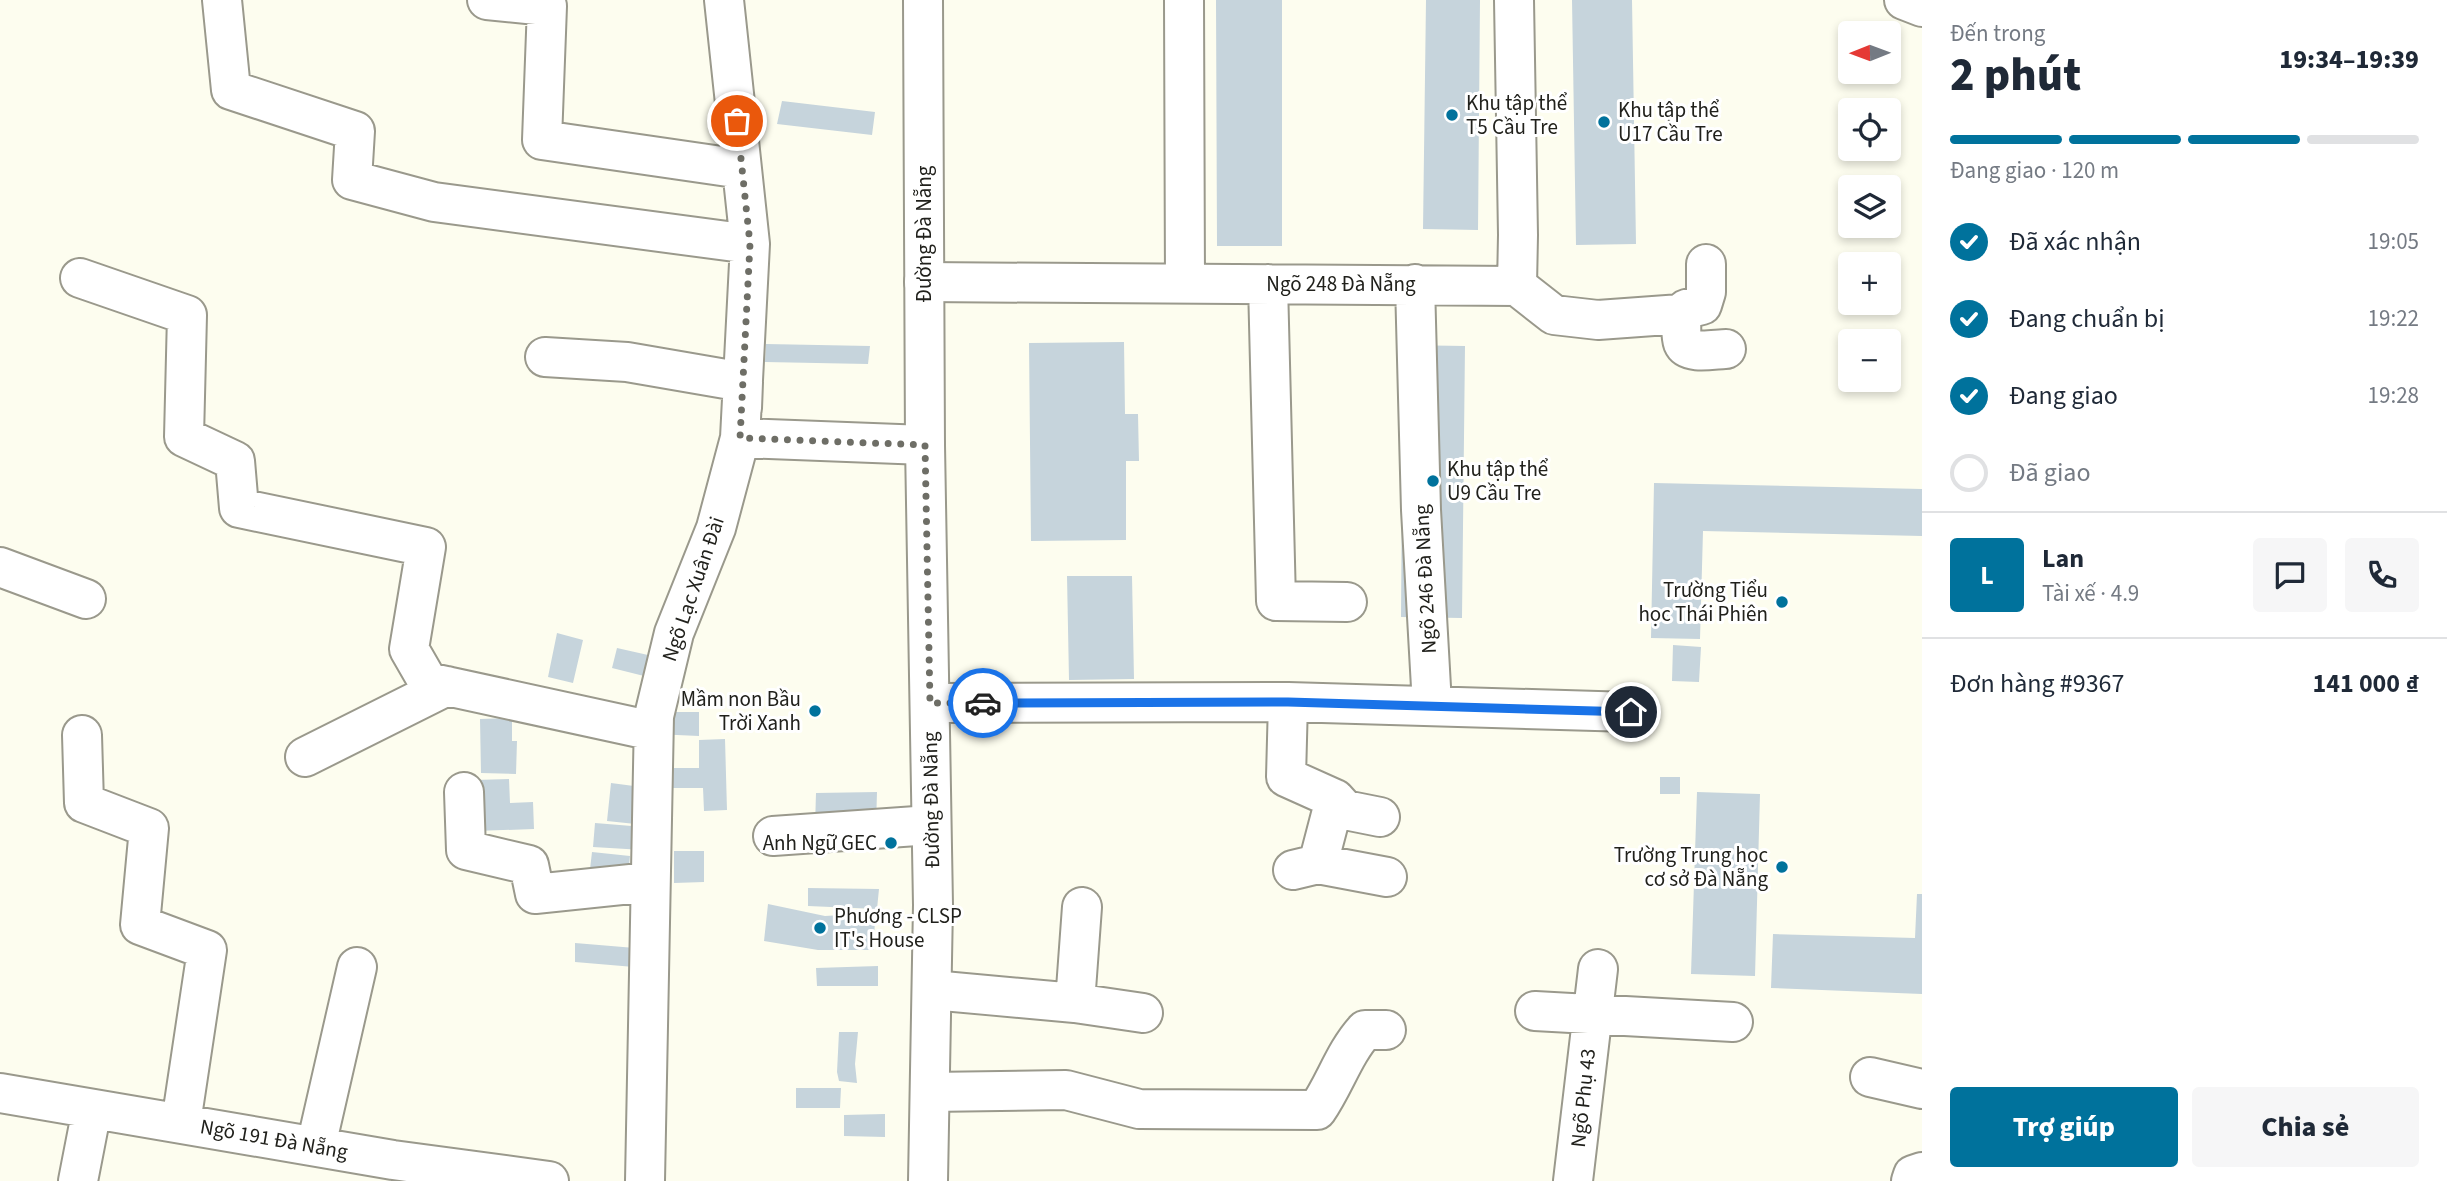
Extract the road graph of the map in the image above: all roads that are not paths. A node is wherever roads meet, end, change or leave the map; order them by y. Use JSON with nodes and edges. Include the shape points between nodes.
{"nodes":[{"id":1,"x":222,"y":0,"type":"edge"},
{"id":2,"x":487,"y":0,"type":"edge"},
{"id":3,"x":724,"y":0,"type":"edge"},
{"id":4,"x":923,"y":0,"type":"edge"},
{"id":5,"x":1184,"y":0,"type":"edge"},
{"id":6,"x":1514,"y":0,"type":"edge"},
{"id":7,"x":1904,"y":0,"type":"edge"},
{"id":8,"x":1922,"y":7,"type":"edge"},
{"id":9,"x":742,"y":169,"type":"junction"},
{"id":10,"x":750,"y":244,"type":"junction"},
{"id":11,"x":1706,"y":264,"type":"dead end"},
{"id":12,"x":80,"y":278,"type":"dead end"},
{"id":13,"x":924,"y":282,"type":"junction"},
{"id":14,"x":1185,"y":283,"type":"junction"},
{"id":15,"x":1268,"y":284,"type":"junction"},
{"id":16,"x":1415,"y":284,"type":"junction"},
{"id":17,"x":1517,"y":286,"type":"junction"},
{"id":18,"x":1681,"y":314,"type":"junction"},
{"id":19,"x":1726,"y":349,"type":"dead end"},
{"id":20,"x":545,"y":357,"type":"dead end"},
{"id":21,"x":743,"y":382,"type":"junction"},
{"id":22,"x":740,"y":438,"type":"junction"},
{"id":23,"x":925,"y":445,"type":"junction"},
{"id":24,"x":0,"y":567,"type":"edge"},
{"id":25,"x":86,"y":599,"type":"dead end"},
{"id":26,"x":1347,"y":602,"type":"dead end"},
{"id":27,"x":447,"y":686,"type":"junction"},
{"id":28,"x":1288,"y":702,"type":"junction"},
{"id":29,"x":930,"y":703,"type":"junction"},
{"id":30,"x":1432,"y":705,"type":"junction"},
{"id":31,"x":1631,"y":712,"type":"dead end"},
{"id":32,"x":653,"y":732,"type":"junction"},
{"id":33,"x":82,"y":735,"type":"dead end"},
{"id":34,"x":305,"y":757,"type":"dead end"},
{"id":35,"x":464,"y":792,"type":"dead end"},
{"id":36,"x":1335,"y":799,"type":"junction"},
{"id":37,"x":1380,"y":817,"type":"dead end"},
{"id":38,"x":931,"y":825,"type":"junction"},
{"id":39,"x":773,"y":836,"type":"dead end"},
{"id":40,"x":1387,"y":877,"type":"dead end"},
{"id":41,"x":650,"y":882,"type":"junction"},
{"id":42,"x":1082,"y":907,"type":"dead end"},
{"id":43,"x":357,"y":967,"type":"dead end"},
{"id":44,"x":1598,"y":969,"type":"dead end"},
{"id":45,"x":932,"y":990,"type":"junction"},
{"id":46,"x":1076,"y":1003,"type":"junction"},
{"id":47,"x":1535,"y":1010,"type":"dead end"},
{"id":48,"x":1143,"y":1013,"type":"dead end"},
{"id":49,"x":1592,"y":1014,"type":"junction"},
{"id":50,"x":1733,"y":1022,"type":"dead end"},
{"id":51,"x":1386,"y":1030,"type":"dead end"},
{"id":52,"x":1870,"y":1077,"type":"dead end"},
{"id":53,"x":1922,"y":1089,"type":"edge"},
{"id":54,"x":930,"y":1092,"type":"junction"},
{"id":55,"x":0,"y":1093,"type":"edge"},
{"id":56,"x":92,"y":1109,"type":"junction"},
{"id":57,"x":181,"y":1123,"type":"junction"},
{"id":58,"x":316,"y":1146,"type":"junction"},
{"id":59,"x":390,"y":1170,"type":"edge"},
{"id":60,"x":1922,"y":1172,"type":"edge"},
{"id":61,"x":78,"y":1181,"type":"edge"},
{"id":62,"x":549,"y":1181,"type":"edge"},
{"id":63,"x":645,"y":1181,"type":"edge"},
{"id":64,"x":928,"y":1181,"type":"edge"},
{"id":65,"x":1573,"y":1181,"type":"edge"},
{"id":66,"x":1911,"y":1181,"type":"edge"}],
"edges":[{"from":1,"to":10,"type":"street","via":[[230,89],[355,131],[352,180],[434,202]]},
{"from":2,"to":9,"type":"street","via":[[547,6],[542,140]]},
{"from":3,"to":9,"type":"street","name":"Ngõ Lạc Xuân Đài"},
{"from":4,"to":13,"type":"street","name":"Đường Đà Nẵng"},
{"from":5,"to":14,"type":"street"},
{"from":6,"to":17,"type":"street"},
{"from":7,"to":8,"type":"street"},
{"from":9,"to":10,"type":"street","name":"Ngõ Lạc Xuân Đài"},
{"from":10,"to":21,"type":"street","name":"Ngõ Lạc Xuân Đài"},
{"from":11,"to":18,"type":"street","via":[[1705,301]]},
{"from":12,"to":27,"type":"street","via":[[187,315],[184,437],[235,461],[239,508],[426,547],[410,649],[428,682]]},
{"from":13,"to":14,"type":"street","name":"Ngõ 248 Đà Nẵng"},
{"from":13,"to":23,"type":"street","name":"Đường Đà Nẵng"},
{"from":14,"to":15,"type":"street","name":"Ngõ 248 Đà Nẵng"},
{"from":15,"to":16,"type":"street","name":"Ngõ 248 Đà Nẵng"},
{"from":15,"to":26,"type":"street","via":[[1276,601]]},
{"from":16,"to":17,"type":"street","name":"Ngõ 248 Đà Nẵng"},
{"from":16,"to":30,"type":"street","name":"Ngõ 246 Đà Nẵng"},
{"from":17,"to":18,"type":"street","via":[[1554,315],[1598,320]]},
{"from":18,"to":19,"type":"street","via":[[1687,347]]},
{"from":20,"to":21,"type":"street","via":[[627,362]]},
{"from":21,"to":22,"type":"street","name":"Ngõ Lạc Xuân Đài"},
{"from":22,"to":23,"type":"street"},
{"from":22,"to":32,"type":"street","name":"Ngõ Lạc Xuân Đài","via":[[716,528],[674,633]]},
{"from":23,"to":29,"type":"street","name":"Đường Đà Nẵng"},
{"from":24,"to":25,"type":"street"},
{"from":27,"to":32,"type":"street"},
{"from":27,"to":34,"type":"street"},
{"from":28,"to":29,"type":"street"},
{"from":28,"to":30,"type":"street"},
{"from":28,"to":36,"type":"street","via":[[1286,777]]},
{"from":29,"to":38,"type":"street","name":"Đường Đà Nẵng"},
{"from":30,"to":31,"type":"street"},
{"from":32,"to":41,"type":"street","name":"Ngõ Lạc Xuân Đài"},
{"from":33,"to":57,"type":"street","via":[[84,803],[149,828],[140,925],[207,950]]},
{"from":35,"to":41,"type":"street","via":[[466,850],[529,865],[535,894]]},
{"from":36,"to":37,"type":"street","via":[[1345,810]]},
{"from":36,"to":40,"type":"street","via":[[1305,867]]},
{"from":38,"to":39,"type":"street"},
{"from":38,"to":45,"type":"street","name":"Đường Đà Nẵng"},
{"from":41,"to":63,"type":"street","name":"Ngõ Lạc Xuân Đài"},
{"from":42,"to":46,"type":"street"},
{"from":43,"to":58,"type":"street"},
{"from":44,"to":49,"type":"street","name":"Ngõ Phụ 43"},
{"from":45,"to":46,"type":"street"},
{"from":45,"to":54,"type":"street","name":"Đường Đà Nẵng"},
{"from":46,"to":48,"type":"street"},
{"from":47,"to":49,"type":"street"},
{"from":49,"to":50,"type":"street"},
{"from":49,"to":65,"type":"street","name":"Ngõ Phụ 43"},
{"from":51,"to":54,"type":"street","via":[[1365,1030],[1354,1042],[1317,1110],[1139,1109],[1066,1090]]},
{"from":52,"to":53,"type":"street"},
{"from":54,"to":64,"type":"street","name":"Đường Đà Nẵng"},
{"from":55,"to":56,"type":"street","name":"Ngõ 191 Đà Nẵng"},
{"from":56,"to":57,"type":"street","name":"Ngõ 191 Đà Nẵng"},
{"from":56,"to":61,"type":"street"},
{"from":57,"to":58,"type":"street","name":"Ngõ 191 Đà Nẵng"},
{"from":58,"to":59,"type":"street","name":"Ngõ 191 Đà Nẵng"},
{"from":59,"to":62,"type":"street","name":"Ngõ 191 Đà Nẵng"},
{"from":60,"to":66,"type":"street"}]}
